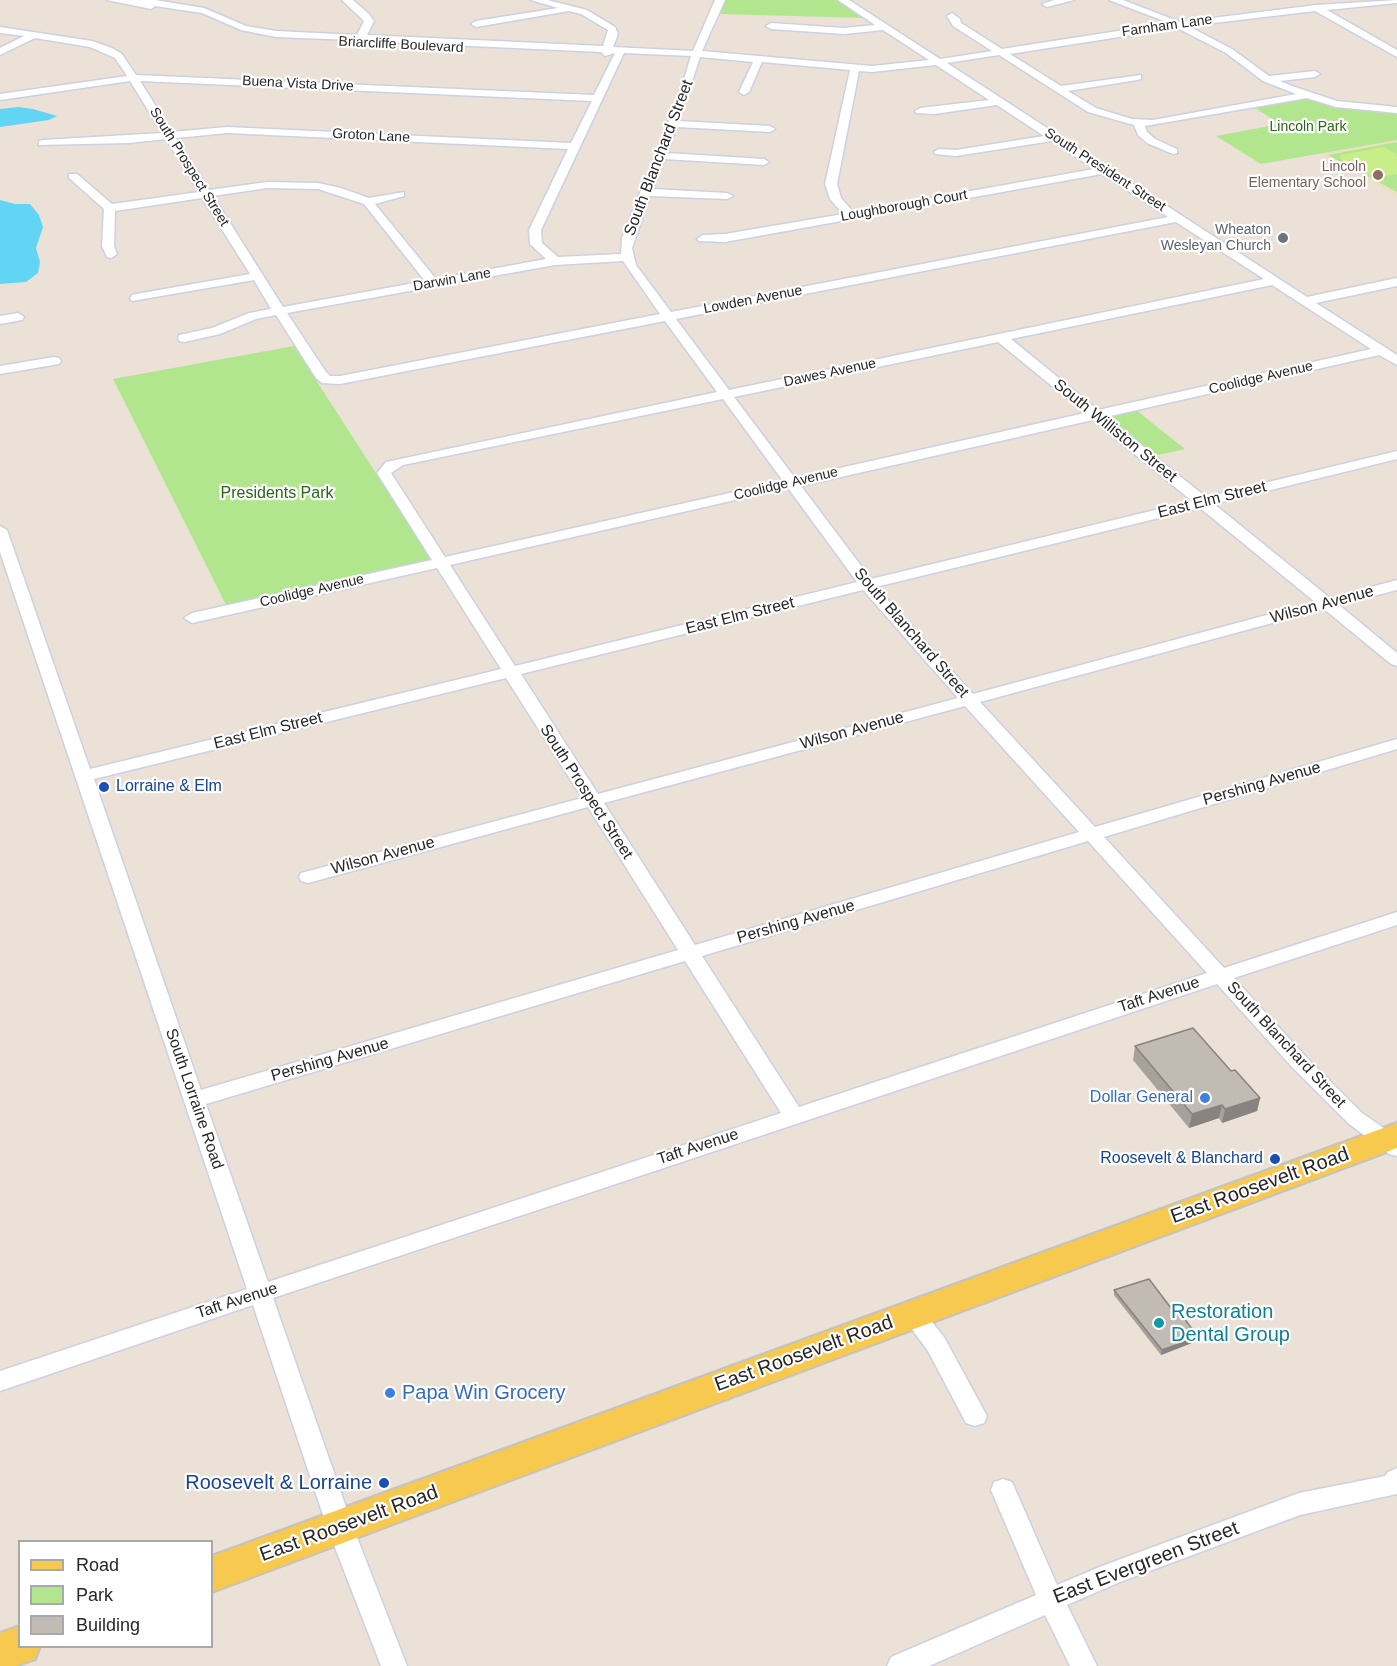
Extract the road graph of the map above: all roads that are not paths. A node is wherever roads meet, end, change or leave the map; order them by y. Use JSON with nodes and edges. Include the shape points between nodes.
{"nodes":[{"id":1,"x":112,"y":0,"type":"edge"},
{"id":2,"x":139,"y":0,"type":"edge"},
{"id":3,"x":347,"y":0,"type":"edge"},
{"id":4,"x":536,"y":0,"type":"edge"},
{"id":5,"x":720,"y":0,"type":"edge"},
{"id":6,"x":843,"y":0,"type":"edge"},
{"id":7,"x":1069,"y":0,"type":"edge"},
{"id":8,"x":1114,"y":0,"type":"edge"},
{"id":9,"x":1397,"y":0,"type":"edge"},
{"id":10,"x":125,"y":1,"type":"edge"},
{"id":11,"x":1047,"y":4,"type":"dead end"},
{"id":12,"x":1316,"y":8,"type":"junction"},
{"id":13,"x":572,"y":9,"type":"junction"},
{"id":14,"x":952,"y":16,"type":"dead end"},
{"id":15,"x":476,"y":24,"type":"dead end"},
{"id":16,"x":1179,"y":24,"type":"junction"},
{"id":17,"x":771,"y":26,"type":"dead end"},
{"id":18,"x":885,"y":27,"type":"junction"},
{"id":19,"x":0,"y":30,"type":"edge"},
{"id":20,"x":34,"y":35,"type":"junction"},
{"id":21,"x":358,"y":41,"type":"junction"},
{"id":22,"x":606,"y":51,"type":"junction"},
{"id":23,"x":1001,"y":51,"type":"junction"},
{"id":24,"x":0,"y":52,"type":"edge"},
{"id":25,"x":620,"y":52,"type":"junction"},
{"id":26,"x":1397,"y":54,"type":"edge"},
{"id":27,"x":696,"y":55,"type":"junction"},
{"id":28,"x":759,"y":59,"type":"junction"},
{"id":29,"x":938,"y":62,"type":"junction"},
{"id":30,"x":855,"y":68,"type":"junction"},
{"id":31,"x":1314,"y":74,"type":"dead end"},
{"id":32,"x":1137,"y":77,"type":"dead end"},
{"id":33,"x":133,"y":78,"type":"junction"},
{"id":34,"x":1267,"y":79,"type":"junction"},
{"id":35,"x":1060,"y":89,"type":"junction"},
{"id":36,"x":744,"y":92,"type":"dead end"},
{"id":37,"x":1306,"y":95,"type":"junction"},
{"id":38,"x":0,"y":97,"type":"edge"},
{"id":39,"x":597,"y":98,"type":"junction"},
{"id":40,"x":1000,"y":101,"type":"junction"},
{"id":41,"x":1397,"y":110,"type":"edge"},
{"id":42,"x":920,"y":111,"type":"dead end"},
{"id":43,"x":1138,"y":122,"type":"junction"},
{"id":44,"x":673,"y":124,"type":"junction"},
{"id":45,"x":770,"y":129,"type":"dead end"},
{"id":46,"x":168,"y":135,"type":"junction"},
{"id":47,"x":1055,"y":137,"type":"junction"},
{"id":48,"x":44,"y":143,"type":"dead end"},
{"id":49,"x":574,"y":146,"type":"junction"},
{"id":50,"x":1173,"y":151,"type":"dead end"},
{"id":51,"x":939,"y":152,"type":"dead end"},
{"id":52,"x":661,"y":156,"type":"junction"},
{"id":53,"x":764,"y":162,"type":"dead end"},
{"id":54,"x":1105,"y":170,"type":"junction"},
{"id":55,"x":73,"y":176,"type":"dead end"},
{"id":56,"x":647,"y":192,"type":"junction"},
{"id":57,"x":205,"y":193,"type":"junction"},
{"id":58,"x":400,"y":194,"type":"dead end"},
{"id":59,"x":727,"y":196,"type":"dead end"},
{"id":60,"x":368,"y":201,"type":"junction"},
{"id":61,"x":110,"y":208,"type":"junction"},
{"id":62,"x":851,"y":216,"type":"junction"},
{"id":63,"x":1179,"y":218,"type":"junction"},
{"id":64,"x":703,"y":239,"type":"dead end"},
{"id":65,"x":111,"y":254,"type":"dead end"},
{"id":66,"x":627,"y":257,"type":"junction"},
{"id":67,"x":555,"y":261,"type":"junction"},
{"id":68,"x":257,"y":276,"type":"junction"},
{"id":69,"x":1274,"y":280,"type":"junction"},
{"id":70,"x":1397,"y":282,"type":"edge"},
{"id":71,"x":433,"y":283,"type":"junction"},
{"id":72,"x":136,"y":298,"type":"dead end"},
{"id":73,"x":1306,"y":301,"type":"junction"},
{"id":74,"x":279,"y":311,"type":"junction"},
{"id":75,"x":18,"y":317,"type":"dead end"},
{"id":76,"x":667,"y":317,"type":"junction"},
{"id":77,"x":0,"y":320,"type":"edge"},
{"id":78,"x":1000,"y":337,"type":"junction"},
{"id":79,"x":184,"y":338,"type":"dead end"},
{"id":80,"x":1381,"y":351,"type":"junction"},
{"id":81,"x":54,"y":361,"type":"dead end"},
{"id":82,"x":1397,"y":361,"type":"edge"},
{"id":83,"x":0,"y":370,"type":"edge"},
{"id":84,"x":327,"y":380,"type":"joint"},
{"id":85,"x":725,"y":394,"type":"junction"},
{"id":86,"x":1095,"y":415,"type":"junction"},
{"id":87,"x":1397,"y":455,"type":"edge"},
{"id":88,"x":387,"y":468,"type":"joint"},
{"id":89,"x":790,"y":483,"type":"junction"},
{"id":90,"x":1203,"y":503,"type":"junction"},
{"id":91,"x":0,"y":530,"type":"edge"},
{"id":92,"x":439,"y":562,"type":"junction"},
{"id":93,"x":867,"y":585,"type":"junction"},
{"id":94,"x":1397,"y":585,"type":"edge"},
{"id":95,"x":1326,"y":604,"type":"junction"},
{"id":96,"x":192,"y":618,"type":"dead end"},
{"id":97,"x":1397,"y":661,"type":"edge"},
{"id":98,"x":509,"y":672,"type":"junction"},
{"id":99,"x":968,"y":700,"type":"junction"},
{"id":100,"x":1397,"y":744,"type":"edge"},
{"id":101,"x":84,"y":776,"type":"junction"},
{"id":102,"x":592,"y":801,"type":"junction"},
{"id":103,"x":1091,"y":834,"type":"junction"},
{"id":104,"x":308,"y":876,"type":"dead end"},
{"id":105,"x":1397,"y":918,"type":"edge"},
{"id":106,"x":690,"y":953,"type":"junction"},
{"id":107,"x":1220,"y":975,"type":"junction"},
{"id":108,"x":194,"y":1100,"type":"junction"},
{"id":109,"x":794,"y":1116,"type":"junction"},
{"id":110,"x":1393,"y":1141,"type":"edge"},
{"id":111,"x":260,"y":1294,"type":"junction"},
{"id":112,"x":913,"y":1314,"type":"junction"},
{"id":113,"x":0,"y":1381,"type":"edge"},
{"id":114,"x":975,"y":1416,"type":"dead end"},
{"id":115,"x":1395,"y":1487,"type":"edge"},
{"id":116,"x":1004,"y":1490,"type":"dead end"},
{"id":117,"x":340,"y":1527,"type":"junction"},
{"id":118,"x":213,"y":1574,"type":"edge"},
{"id":119,"x":1051,"y":1600,"type":"junction"},
{"id":120,"x":18,"y":1646,"type":"edge"},
{"id":121,"x":0,"y":1652,"type":"edge"},
{"id":122,"x":394,"y":1666,"type":"edge"},
{"id":123,"x":900,"y":1666,"type":"edge"},
{"id":124,"x":1084,"y":1666,"type":"edge"}],
"edges":[{"from":1,"to":10,"type":"street","name":"Briarcliffe Boulevard"},
{"from":2,"to":21,"type":"street","name":"Briarcliffe Boulevard","via":[[204,11],[265,33]]},
{"from":3,"to":21,"type":"street","via":[[369,21]]},
{"from":4,"to":13,"type":"street"},
{"from":5,"to":27,"type":"street","name":"South Blanchard Street"},
{"from":6,"to":18,"type":"street","name":"South President Street"},
{"from":7,"to":11,"type":"street"},
{"from":8,"to":16,"type":"street"},
{"from":9,"to":12,"type":"street","name":"Farnham Lane"},
{"from":10,"to":21,"type":"street","name":"Briarcliffe Boulevard","via":[[193,13],[254,36]]},
{"from":12,"to":16,"type":"street","name":"Farnham Lane"},
{"from":12,"to":26,"type":"street"},
{"from":13,"to":15,"type":"street"},
{"from":13,"to":22,"type":"street","via":[[612,29]]},
{"from":14,"to":23,"type":"street","via":[[956,24]]},
{"from":16,"to":23,"type":"street","name":"Farnham Lane"},
{"from":16,"to":34,"type":"street","via":[[1229,51]]},
{"from":17,"to":18,"type":"street","via":[[844,31]]},
{"from":18,"to":29,"type":"street","name":"South President Street"},
{"from":19,"to":20,"type":"street","name":"South Prospect Street"},
{"from":20,"to":24,"type":"street"},
{"from":20,"to":33,"type":"street","name":"South Prospect Street","via":[[109,50],[119,56]]},
{"from":21,"to":22,"type":"street","name":"Briarcliffe Boulevard"},
{"from":22,"to":25,"type":"street","name":"Briarcliffe Boulevard"},
{"from":23,"to":29,"type":"street","name":"Farnham Lane"},
{"from":23,"to":35,"type":"street"},
{"from":25,"to":27,"type":"street","name":"Briarcliffe Boulevard"},
{"from":25,"to":39,"type":"street"},
{"from":27,"to":28,"type":"street","name":"Briarcliffe Boulevard"},
{"from":27,"to":44,"type":"street","name":"South Blanchard Street"},
{"from":28,"to":30,"type":"street","name":"Briarcliffe Boulevard"},
{"from":28,"to":36,"type":"street"},
{"from":29,"to":30,"type":"street","name":"Briarcliffe Boulevard"},
{"from":29,"to":40,"type":"street","name":"South President Street"},
{"from":30,"to":62,"type":"street","via":[[831,184],[836,199]]},
{"from":31,"to":34,"type":"street"},
{"from":32,"to":35,"type":"street"},
{"from":33,"to":38,"type":"street","name":"Buena Vista Drive"},
{"from":33,"to":39,"type":"street","name":"Buena Vista Drive"},
{"from":33,"to":46,"type":"street","name":"South Prospect Street"},
{"from":34,"to":37,"type":"street"},
{"from":35,"to":43,"type":"street","via":[[1106,116]]},
{"from":37,"to":41,"type":"street","via":[[1336,104]]},
{"from":37,"to":43,"type":"street","via":[[1153,123]]},
{"from":39,"to":49,"type":"street"},
{"from":40,"to":42,"type":"street"},
{"from":40,"to":47,"type":"street","name":"South President Street"},
{"from":43,"to":50,"type":"street","via":[[1151,141]]},
{"from":44,"to":45,"type":"street"},
{"from":44,"to":52,"type":"street","name":"South Blanchard Street"},
{"from":46,"to":48,"type":"street","name":"Groton Lane"},
{"from":46,"to":49,"type":"street","name":"Groton Lane","via":[[243,130]]},
{"from":46,"to":57,"type":"street","name":"South Prospect Street"},
{"from":47,"to":51,"type":"street","via":[[956,153]]},
{"from":47,"to":54,"type":"street","name":"South President Street"},
{"from":49,"to":67,"type":"street","via":[[534,235],[536,244]]},
{"from":52,"to":53,"type":"street"},
{"from":52,"to":56,"type":"street","name":"South Blanchard Street"},
{"from":54,"to":62,"type":"street","name":"Loughborough Court"},
{"from":54,"to":63,"type":"street","name":"South President Street"},
{"from":55,"to":61,"type":"street"},
{"from":56,"to":59,"type":"street"},
{"from":56,"to":66,"type":"street","name":"South Blanchard Street","via":[[628,238]]},
{"from":57,"to":60,"type":"street","via":[[300,185],[337,190]]},
{"from":57,"to":61,"type":"street"},
{"from":57,"to":68,"type":"street","name":"South Prospect Street"},
{"from":58,"to":60,"type":"street"},
{"from":60,"to":71,"type":"street"},
{"from":61,"to":65,"type":"street"},
{"from":62,"to":64,"type":"street","name":"Loughborough Court"},
{"from":63,"to":69,"type":"street","name":"South President Street"},
{"from":63,"to":76,"type":"street","name":"Lowden Avenue"},
{"from":66,"to":67,"type":"street","name":"Darwin Lane"},
{"from":66,"to":76,"type":"street","name":"South Blanchard Street"},
{"from":67,"to":71,"type":"street","name":"Darwin Lane"},
{"from":68,"to":72,"type":"street"},
{"from":68,"to":74,"type":"street","name":"South Prospect Street"},
{"from":69,"to":73,"type":"street","name":"South President Street"},
{"from":69,"to":78,"type":"street","name":"Dawes Avenue"},
{"from":70,"to":73,"type":"street"},
{"from":71,"to":74,"type":"street","name":"Darwin Lane"},
{"from":73,"to":80,"type":"street","name":"South President Street"},
{"from":74,"to":79,"type":"street","name":"Darwin Lane"},
{"from":74,"to":84,"type":"street","name":"South Prospect Street"},
{"from":75,"to":77,"type":"street"},
{"from":76,"to":84,"type":"street","name":"Lowden Avenue"},
{"from":76,"to":85,"type":"street","name":"South Blanchard Street"},
{"from":78,"to":85,"type":"street","name":"Dawes Avenue"},
{"from":78,"to":86,"type":"street","name":"South Williston Street"},
{"from":80,"to":82,"type":"street","name":"South President Street"},
{"from":80,"to":86,"type":"street","name":"Coolidge Avenue"},
{"from":81,"to":83,"type":"street"},
{"from":85,"to":88,"type":"street","name":"Dawes Avenue","via":[[399,462]]},
{"from":85,"to":89,"type":"street","name":"South Blanchard Street"},
{"from":86,"to":89,"type":"street","name":"Coolidge Avenue"},
{"from":86,"to":90,"type":"street","name":"South Williston Street"},
{"from":87,"to":90,"type":"street","name":"East Elm Street"},
{"from":88,"to":92,"type":"street","name":"South Prospect Street","via":[[385,476]]},
{"from":89,"to":92,"type":"street","name":"Coolidge Avenue"},
{"from":89,"to":93,"type":"street","name":"South Blanchard Street"},
{"from":90,"to":93,"type":"street","name":"East Elm Street"},
{"from":90,"to":95,"type":"street","name":"South Williston Street"},
{"from":91,"to":101,"type":"street","name":"South Lorraine Road"},
{"from":92,"to":96,"type":"street","name":"Coolidge Avenue"},
{"from":92,"to":98,"type":"street","name":"South Prospect Street"},
{"from":93,"to":98,"type":"street","name":"East Elm Street"},
{"from":93,"to":99,"type":"street","name":"South Blanchard Street"},
{"from":94,"to":95,"type":"street","name":"Wilson Avenue"},
{"from":95,"to":97,"type":"street","name":"South Williston Street"},
{"from":95,"to":99,"type":"street","name":"Wilson Avenue"},
{"from":98,"to":101,"type":"street","name":"East Elm Street"},
{"from":98,"to":102,"type":"street","name":"South Prospect Street"},
{"from":99,"to":102,"type":"street","name":"Wilson Avenue"},
{"from":99,"to":103,"type":"street","name":"South Blanchard Street"},
{"from":100,"to":103,"type":"street","name":"Pershing Avenue"},
{"from":101,"to":108,"type":"street","name":"South Lorraine Road"},
{"from":102,"to":104,"type":"street","name":"Wilson Avenue"},
{"from":102,"to":106,"type":"street","name":"South Prospect Street"},
{"from":103,"to":106,"type":"street","name":"Pershing Avenue"},
{"from":103,"to":107,"type":"street","name":"South Blanchard Street"},
{"from":105,"to":107,"type":"street","name":"Taft Avenue"},
{"from":106,"to":108,"type":"street","name":"Pershing Avenue"},
{"from":106,"to":109,"type":"street","name":"South Prospect Street"},
{"from":107,"to":109,"type":"street","name":"Taft Avenue"},
{"from":107,"to":110,"type":"street","name":"South Blanchard Street","via":[[1355,1118]]},
{"from":108,"to":111,"type":"street","name":"South Lorraine Road"},
{"from":109,"to":111,"type":"street","name":"Taft Avenue"},
{"from":110,"to":112,"type":"main road","name":"East Roosevelt Road"},
{"from":111,"to":113,"type":"street","name":"Taft Avenue"},
{"from":111,"to":117,"type":"street","name":"South Lorraine Road"},
{"from":112,"to":114,"type":"street","via":[[936,1344]]},
{"from":112,"to":117,"type":"main road","name":"East Roosevelt Road"},
{"from":115,"to":119,"type":"street","name":"East Evergreen Street","via":[[1299,1504]]},
{"from":116,"to":119,"type":"street"},
{"from":117,"to":118,"type":"main road","name":"East Roosevelt Road"},
{"from":117,"to":122,"type":"street","name":"South Lorraine Road"},
{"from":119,"to":123,"type":"street","name":"East Evergreen Street"},
{"from":119,"to":124,"type":"street"},
{"from":120,"to":121,"type":"main road"}]}
